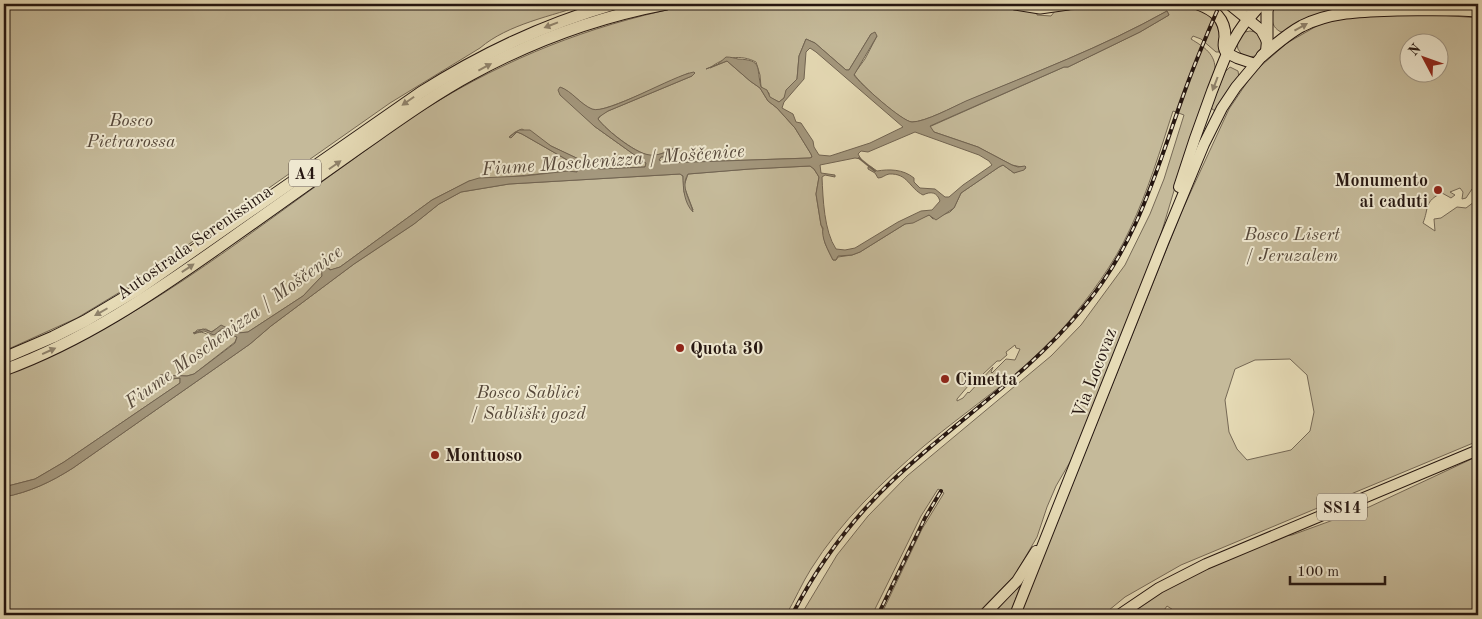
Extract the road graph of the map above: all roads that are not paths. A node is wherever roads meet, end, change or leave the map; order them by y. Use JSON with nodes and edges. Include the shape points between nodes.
{"nodes":[{"id":1,"x":614,"y":4,"type":"edge"},
{"id":2,"x":666,"y":4,"type":"edge"},
{"id":3,"x":1015,"y":4,"type":"edge"},
{"id":4,"x":1068,"y":4,"type":"edge"},
{"id":5,"x":1198,"y":4,"type":"edge"},
{"id":6,"x":1229,"y":4,"type":"edge"},
{"id":7,"x":1261,"y":4,"type":"edge"},
{"id":8,"x":1269,"y":4,"type":"edge"},
{"id":9,"x":1478,"y":11,"type":"edge"},
{"id":10,"x":1248,"y":19,"type":"junction"},
{"id":11,"x":1234,"y":39,"type":"junction"},
{"id":12,"x":1267,"y":41,"type":"junction"},
{"id":13,"x":1227,"y":53,"type":"junction"},
{"id":14,"x":1259,"y":60,"type":"junction"},
{"id":15,"x":1163,"y":243,"type":"junction"},
{"id":16,"x":4,"y":358,"type":"edge"},
{"id":17,"x":4,"y":370,"type":"edge"},
{"id":18,"x":1478,"y":450,"type":"edge"},
{"id":19,"x":1055,"y":514,"type":"junction"},
{"id":20,"x":984,"y":615,"type":"edge"},
{"id":21,"x":1015,"y":615,"type":"edge"},
{"id":22,"x":1119,"y":615,"type":"edge"}],
"edges":[{"from":1,"to":16,"type":"highway","name":"Autostrada Serenissima","number":"A4","one_way":true,"via":[[515,39],[459,69],[420,92],[130,294],[54,337]]},
{"from":17,"to":2,"type":"highway","name":"Autostrada Serenissima","number":"A4","one_way":true,"via":[[58,347],[123,312],[403,117],[471,74],[519,50],[584,25]]},
{"from":3,"to":4,"type":"highway","via":[[1040,8]]},
{"from":5,"to":13,"type":"highway","via":[[1220,17]]},
{"from":6,"to":7,"type":"highway","via":[[1249,7]]},
{"from":6,"to":10,"type":"main road"},
{"from":6,"to":11,"type":"main road","via":[[1235,16]]},
{"from":7,"to":10,"type":"highway"},
{"from":8,"to":12,"type":"highway"},
{"from":14,"to":9,"type":"highway","one_way":true,"via":[[1302,26],[1323,17],[1429,9]]},
{"from":10,"to":11,"type":"main road","name":"Via Locovaz"},
{"from":10,"to":12,"type":"main road","via":[[1261,30]]},
{"from":11,"to":13,"type":"main road","name":"Via Locovaz"},
{"from":12,"to":14,"type":"main road","name":"Via Locovaz","via":[[1266,50]]},
{"from":13,"to":14,"type":"main road"},
{"from":13,"to":15,"type":"main road","name":"Via Locovaz","one_way":true,"via":[[1202,119]]},
{"from":14,"to":15,"type":"main road","name":"Via Locovaz","via":[[1222,108]]},
{"from":15,"to":19,"type":"main road","name":"Via Locovaz"},
{"from":18,"to":22,"type":"main road","number":"SS14","via":[[1206,564],[1159,588]]},
{"from":19,"to":20,"type":"main road","name":"Via Locovaz","via":[[1017,581]]},
{"from":19,"to":21,"type":"main road","name":"Via Locovaz"}]}
